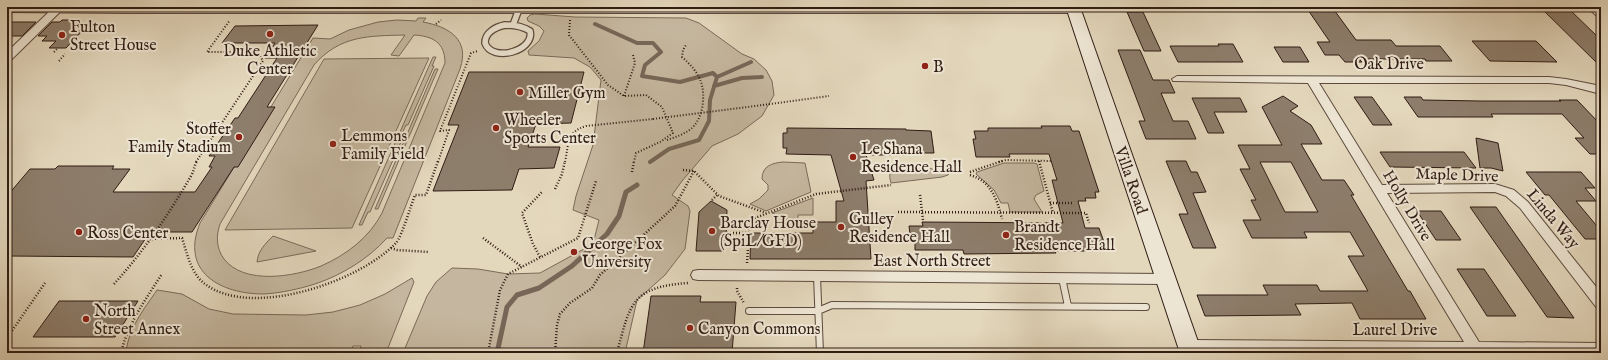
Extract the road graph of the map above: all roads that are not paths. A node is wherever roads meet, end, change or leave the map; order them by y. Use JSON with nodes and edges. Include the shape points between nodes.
{"nodes":[{"id":1,"x":1592,"y":7,"type":"edge"},
{"id":2,"x":7,"y":8,"type":"edge"},
{"id":3,"x":59,"y":8,"type":"edge"},
{"id":4,"x":310,"y":8,"type":"edge"},
{"id":5,"x":520,"y":8,"type":"edge"},
{"id":6,"x":1073,"y":8,"type":"edge"},
{"id":7,"x":1601,"y":15,"type":"edge"},
{"id":8,"x":513,"y":25,"type":"junction"},
{"id":9,"x":7,"y":58,"type":"edge"},
{"id":10,"x":1177,"y":79,"type":"dead end"},
{"id":11,"x":1311,"y":79,"type":"junction"},
{"id":12,"x":1601,"y":90,"type":"edge"},
{"id":13,"x":1378,"y":189,"type":"junction"},
{"id":14,"x":1510,"y":193,"type":"joint"},
{"id":15,"x":817,"y":276,"type":"junction"},
{"id":16,"x":1062,"y":278,"type":"junction"},
{"id":17,"x":694,"y":279,"type":"road end"},
{"id":18,"x":1165,"y":279,"type":"junction"},
{"id":19,"x":1601,"y":304,"type":"edge"},
{"id":20,"x":1068,"y":306,"type":"junction"},
{"id":21,"x":1146,"y":307,"type":"dead end"},
{"id":22,"x":749,"y":311,"type":"dead end"},
{"id":23,"x":818,"y":311,"type":"junction"},
{"id":24,"x":1475,"y":348,"type":"junction"},
{"id":25,"x":1601,"y":349,"type":"edge"},
{"id":26,"x":1190,"y":350,"type":"edge"},
{"id":27,"x":820,"y":353,"type":"edge"}],
"edges":[{"from":1,"to":7,"type":"street"},
{"from":2,"to":3,"type":"street"},
{"from":3,"to":4,"type":"street"},
{"from":3,"to":9,"type":"street"},
{"from":4,"to":5,"type":"street"},
{"from":5,"to":6,"type":"street"},
{"from":5,"to":8,"type":"lane"},
{"from":6,"to":18,"type":"main road","name":"Villa Road"},
{"from":8,"to":8,"type":"lane","via":[[528,28],[532,33],[528,44],[521,49],[503,53],[494,52],[484,45],[484,39],[495,29]]},
{"from":10,"to":11,"type":"street","name":"Oak Drive"},
{"from":11,"to":12,"type":"street","name":"Oak Drive","via":[[1549,80]]},
{"from":11,"to":13,"type":"street","name":"Holly Drive"},
{"from":13,"to":14,"type":"street","name":"Maple Drive","via":[[1495,188]]},
{"from":13,"to":24,"type":"street","name":"Holly Drive"},
{"from":14,"to":19,"type":"street","name":"Linda Way","via":[[1524,205]]},
{"from":15,"to":16,"type":"street","name":"East North Street"},
{"from":15,"to":17,"type":"street","name":"East North Street"},
{"from":15,"to":23,"type":"lane"},
{"from":16,"to":18,"type":"street","name":"East North Street"},
{"from":16,"to":20,"type":"lane"},
{"from":18,"to":26,"type":"main road","name":"Villa Road"},
{"from":20,"to":21,"type":"lane"},
{"from":20,"to":23,"type":"lane","via":[[832,305]]},
{"from":22,"to":23,"type":"lane"},
{"from":23,"to":27,"type":"lane"},
{"from":24,"to":25,"type":"street","name":"Laurel Drive"},
{"from":24,"to":26,"type":"street","name":"Laurel Drive"}]}
